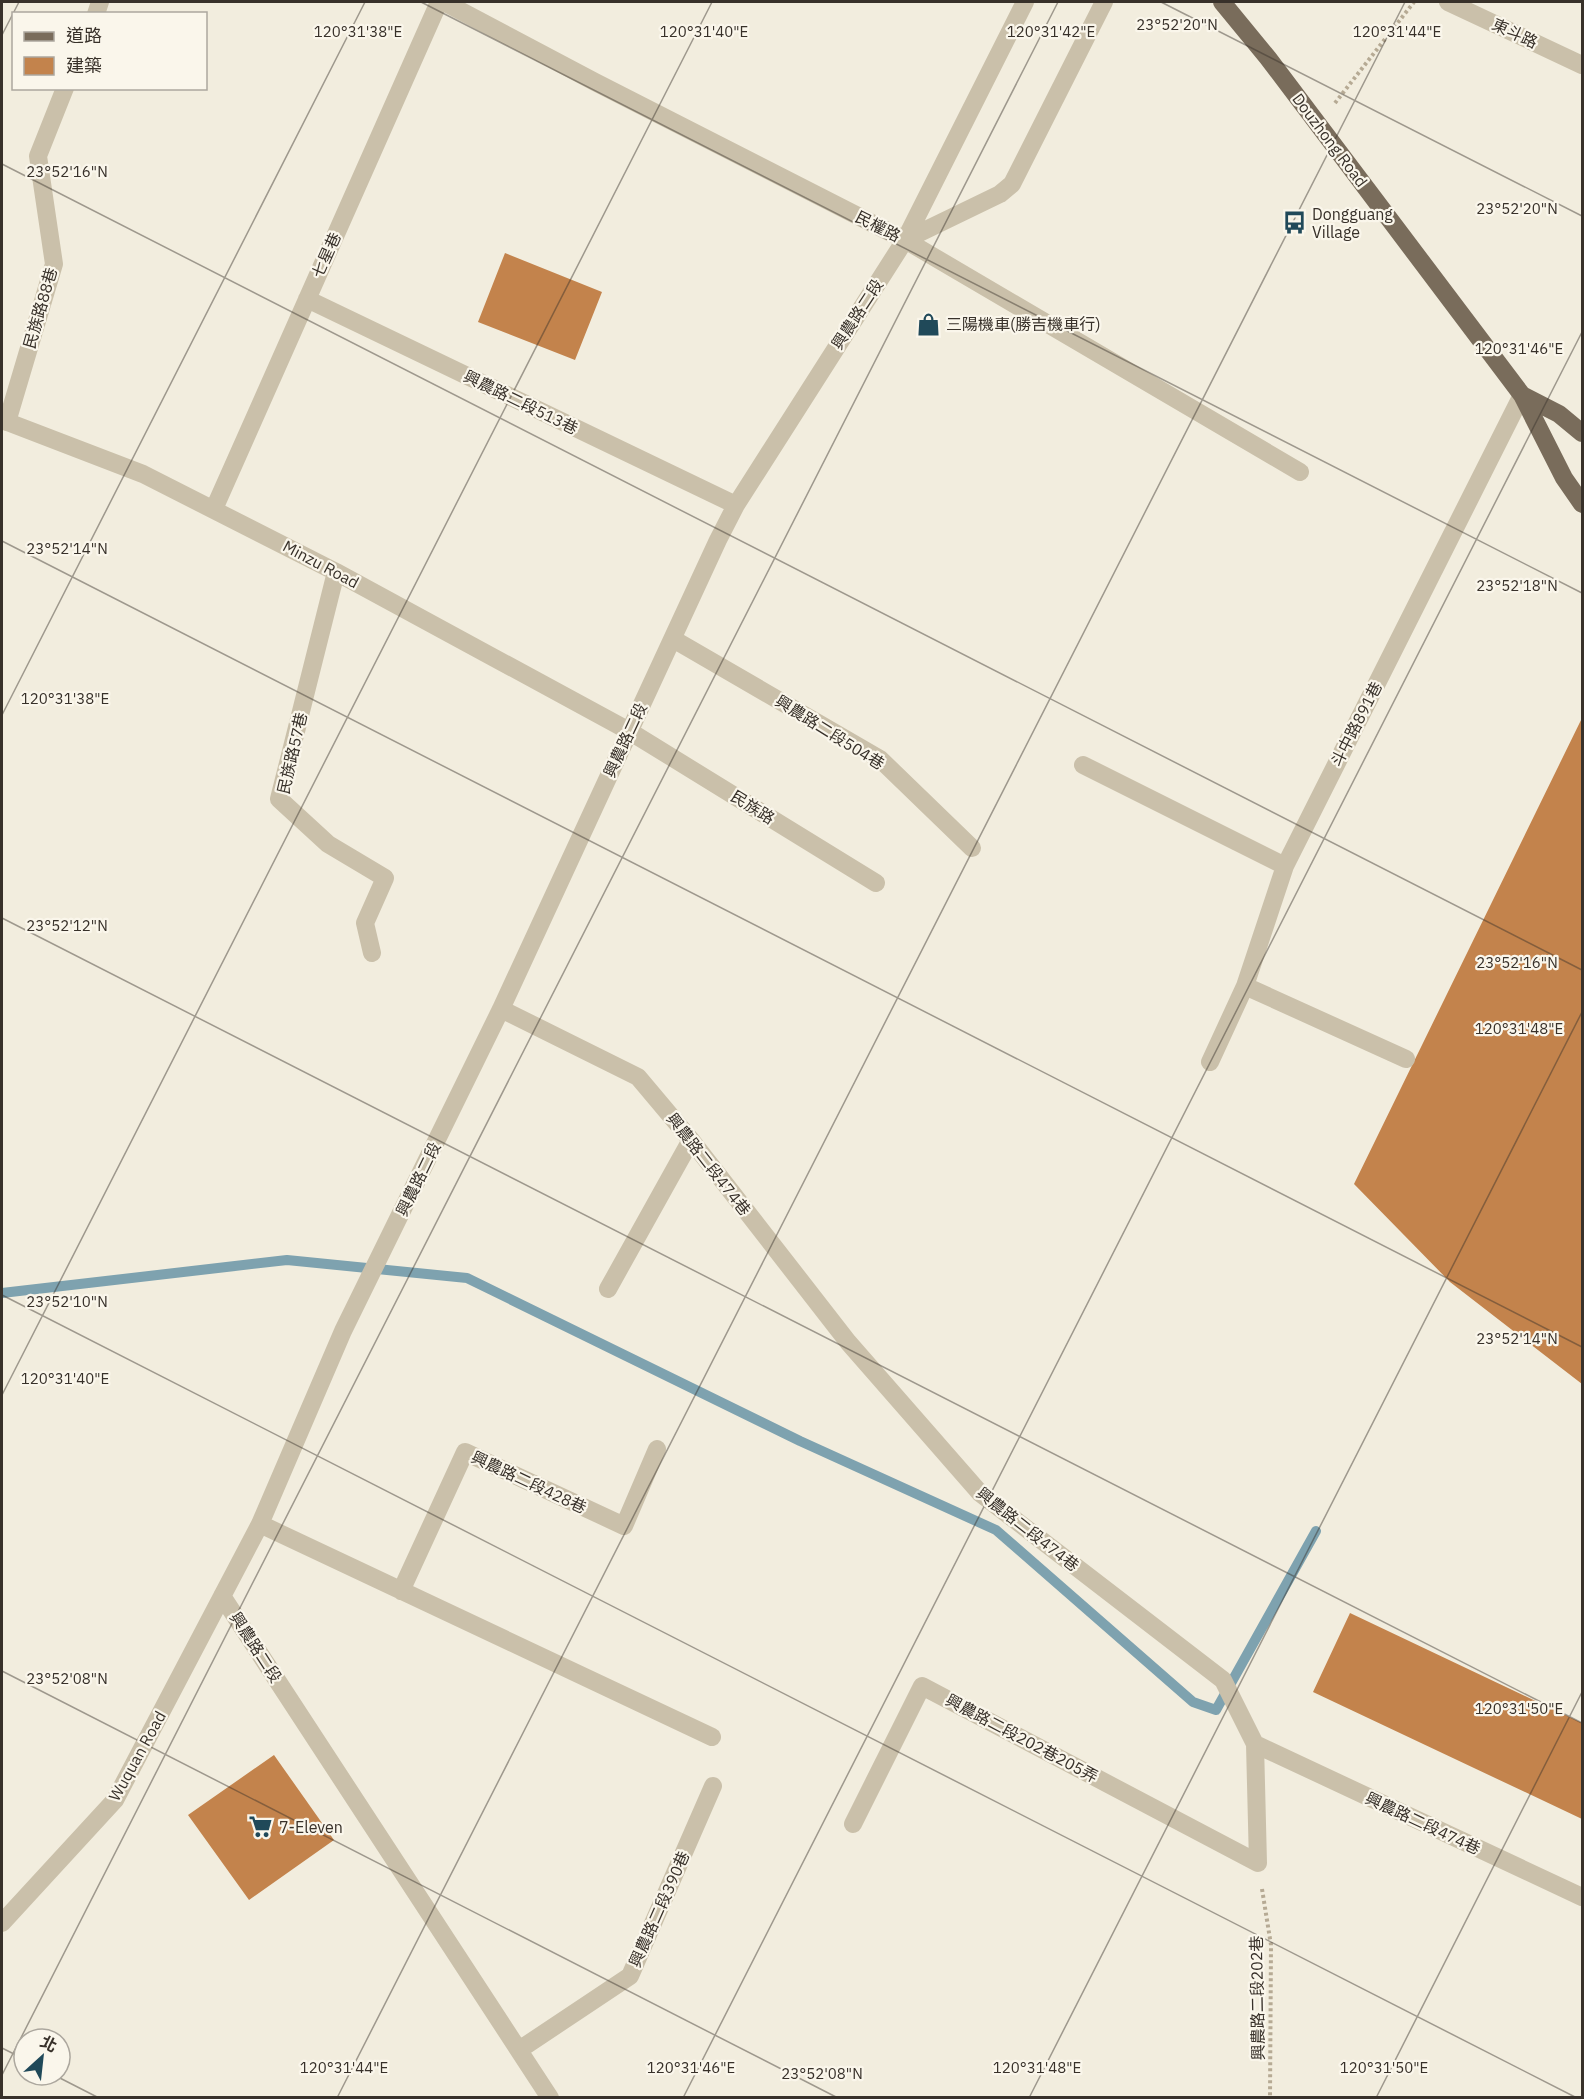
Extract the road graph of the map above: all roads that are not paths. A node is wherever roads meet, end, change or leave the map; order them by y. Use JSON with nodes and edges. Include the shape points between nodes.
{"nodes":[{"id":1,"x":439,"y":2,"type":"edge"},
{"id":2,"x":444,"y":2,"type":"edge"},
{"id":3,"x":1025,"y":2,"type":"edge"},
{"id":4,"x":1104,"y":2,"type":"edge"},
{"id":5,"x":1222,"y":2,"type":"edge"},
{"id":6,"x":1448,"y":2,"type":"edge"},
{"id":7,"x":1582,"y":65,"type":"edge"},
{"id":8,"x":64,"y":90,"type":"edge"},
{"id":9,"x":905,"y":240,"type":"junction"},
{"id":10,"x":307,"y":298,"type":"junction"},
{"id":11,"x":1522,"y":395,"type":"junction"},
{"id":12,"x":4,"y":421,"type":"edge"},
{"id":13,"x":1582,"y":434,"type":"edge"},
{"id":14,"x":1300,"y":472,"type":"dead end"},
{"id":15,"x":1582,"y":504,"type":"edge"},
{"id":16,"x":736,"y":505,"type":"junction"},
{"id":17,"x":214,"y":509,"type":"junction"},
{"id":18,"x":336,"y":572,"type":"junction"},
{"id":19,"x":673,"y":639,"type":"junction"},
{"id":20,"x":629,"y":731,"type":"junction"},
{"id":21,"x":1083,"y":765,"type":"dead end"},
{"id":22,"x":972,"y":848,"type":"dead end"},
{"id":23,"x":1284,"y":866,"type":"junction"},
{"id":24,"x":876,"y":883,"type":"dead end"},
{"id":25,"x":372,"y":953,"type":"dead end"},
{"id":26,"x":1245,"y":986,"type":"junction"},
{"id":27,"x":501,"y":1009,"type":"junction"},
{"id":28,"x":1406,"y":1059,"type":"dead end"},
{"id":29,"x":1210,"y":1062,"type":"dead end"},
{"id":30,"x":691,"y":1140,"type":"junction"},
{"id":31,"x":608,"y":1289,"type":"dead end"},
{"id":32,"x":657,"y":1449,"type":"dead end"},
{"id":33,"x":260,"y":1524,"type":"junction"},
{"id":34,"x":401,"y":1591,"type":"junction"},
{"id":35,"x":222,"y":1596,"type":"junction"},
{"id":36,"x":712,"y":1737,"type":"dead end"},
{"id":37,"x":1255,"y":1744,"type":"junction"},
{"id":38,"x":713,"y":1786,"type":"dead end"},
{"id":39,"x":853,"y":1824,"type":"dead end"},
{"id":40,"x":1582,"y":1897,"type":"edge"},
{"id":41,"x":2,"y":1923,"type":"edge"},
{"id":42,"x":519,"y":2050,"type":"junction"},
{"id":43,"x":550,"y":2097,"type":"edge"}],
"edges":[{"from":1,"to":10,"type":"street","name":"七星巷"},
{"from":2,"to":9,"type":"street","name":"民權路"},
{"from":3,"to":9,"type":"street","name":"興農路二段"},
{"from":4,"to":9,"type":"street","via":[[1012,184],[1000,194]]},
{"from":5,"to":11,"type":"main road","name":"Douzhong Road"},
{"from":6,"to":7,"type":"street","name":"東斗路"},
{"from":8,"to":12,"type":"street","name":"民族路88巷","via":[[38,156],[54,264]]},
{"from":9,"to":14,"type":"street","name":"民權路"},
{"from":9,"to":16,"type":"street","name":"興農路二段"},
{"from":10,"to":16,"type":"street","name":"興農路二段513巷"},
{"from":10,"to":17,"type":"street","name":"七星巷"},
{"from":11,"to":13,"type":"main road","name":"Douzhong Road","via":[[1559,414]]},
{"from":11,"to":15,"type":"main road","name":"Douzhong Road","via":[[1564,478]]},
{"from":11,"to":23,"type":"street","name":"斗中路891巷"},
{"from":12,"to":17,"type":"street","name":"Minzu Road","via":[[143,474]]},
{"from":16,"to":19,"type":"street","name":"興農路二段"},
{"from":17,"to":18,"type":"street","name":"Minzu Road"},
{"from":18,"to":20,"type":"street","name":"Minzu Road"},
{"from":18,"to":25,"type":"street","name":"民族路57巷","via":[[279,799],[328,844],[385,878],[365,923]]},
{"from":19,"to":20,"type":"street","name":"興農路二段"},
{"from":19,"to":22,"type":"street","name":"興農路二段504巷","via":[[880,759]]},
{"from":20,"to":24,"type":"street","name":"民族路"},
{"from":20,"to":27,"type":"street","name":"興農路二段"},
{"from":21,"to":23,"type":"street"},
{"from":23,"to":26,"type":"street","name":"斗中路891巷"},
{"from":26,"to":28,"type":"street"},
{"from":26,"to":29,"type":"street","name":"斗中路891巷"},
{"from":27,"to":30,"type":"street","name":"興農路二段474巷","via":[[638,1077]]},
{"from":27,"to":33,"type":"street","name":"興農路二段","via":[[344,1331]]},
{"from":30,"to":31,"type":"street"},
{"from":30,"to":37,"type":"street","name":"興農路二段474巷","via":[[848,1342],[980,1493],[1223,1680]]},
{"from":32,"to":34,"type":"street","name":"興農路二段428巷","via":[[624,1526],[465,1452]]},
{"from":33,"to":34,"type":"street"},
{"from":33,"to":35,"type":"street","name":"興農路二段"},
{"from":34,"to":36,"type":"street"},
{"from":35,"to":41,"type":"street","name":"Wuquan Road","via":[[115,1800]]},
{"from":35,"to":42,"type":"street","name":"興農路二段"},
{"from":37,"to":39,"type":"street","name":"興農路二段202巷205弄","via":[[1258,1863],[922,1686]]},
{"from":37,"to":40,"type":"street","name":"興農路二段474巷"},
{"from":38,"to":42,"type":"street","name":"興農路二段390巷","via":[[630,1976]]},
{"from":42,"to":43,"type":"street","name":"興農路二段"}]}
